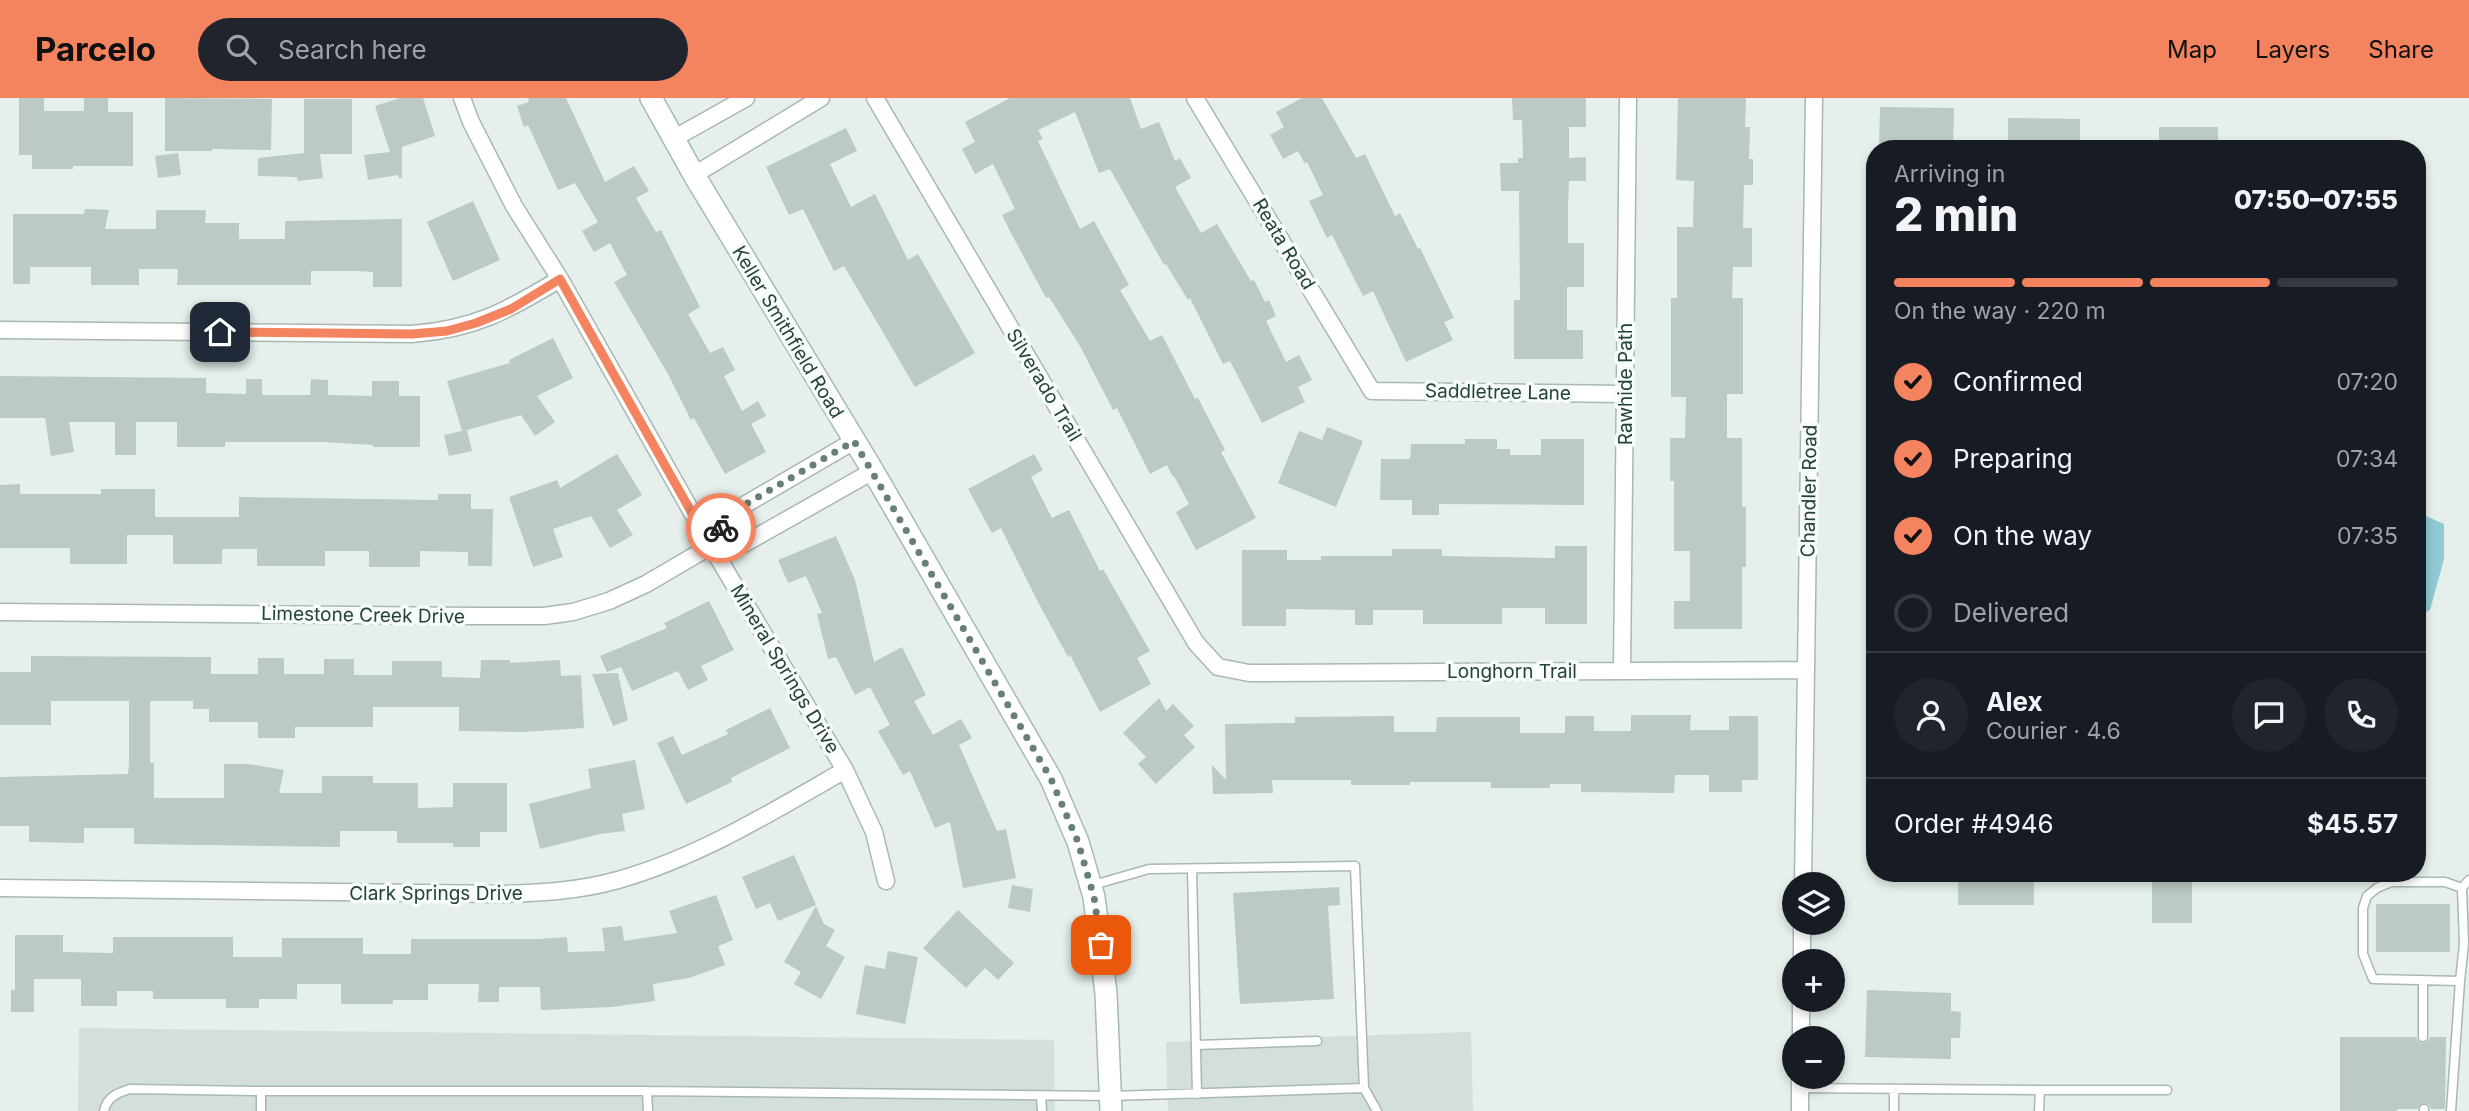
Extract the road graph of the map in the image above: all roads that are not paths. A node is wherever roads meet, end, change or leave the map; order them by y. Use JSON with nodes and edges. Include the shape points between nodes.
{"nodes":[{"id":1,"x":462,"y":98,"type":"edge"},
{"id":2,"x":651,"y":98,"type":"edge"},
{"id":3,"x":746,"y":98,"type":"edge"},
{"id":4,"x":821,"y":98,"type":"edge"},
{"id":5,"x":875,"y":98,"type":"edge"},
{"id":6,"x":1195,"y":98,"type":"edge"},
{"id":7,"x":1628,"y":98,"type":"edge"},
{"id":8,"x":1814,"y":98,"type":"edge"},
{"id":9,"x":673,"y":139,"type":"junction"},
{"id":10,"x":694,"y":175,"type":"junction"},
{"id":11,"x":560,"y":279,"type":"junction"},
{"id":12,"x":0,"y":330,"type":"edge"},
{"id":13,"x":1372,"y":391,"type":"joint"},
{"id":14,"x":1624,"y":394,"type":"junction"},
{"id":15,"x":854,"y":441,"type":"junction"},
{"id":16,"x":873,"y":471,"type":"junction"},
{"id":17,"x":711,"y":547,"type":"junction"},
{"id":18,"x":0,"y":611,"type":"edge"},
{"id":19,"x":1218,"y":667,"type":"joint"},
{"id":20,"x":1806,"y":670,"type":"junction"},
{"id":21,"x":1622,"y":671,"type":"junction"},
{"id":22,"x":845,"y":771,"type":"junction"},
{"id":23,"x":1192,"y":869,"type":"junction"},
{"id":24,"x":1803,"y":872,"type":"edge"},
{"id":25,"x":2469,"y":880,"type":"edge"},
{"id":26,"x":886,"y":881,"type":"dead end"},
{"id":27,"x":1091,"y":885,"type":"junction"},
{"id":28,"x":0,"y":888,"type":"edge"},
{"id":29,"x":2462,"y":888,"type":"junction"},
{"id":30,"x":2423,"y":980,"type":"junction"},
{"id":31,"x":2460,"y":981,"type":"junction"},
{"id":32,"x":2423,"y":1037,"type":"dead end"},
{"id":33,"x":1317,"y":1041,"type":"dead end"},
{"id":34,"x":1196,"y":1045,"type":"junction"},
{"id":35,"x":1845,"y":1085,"type":"edge"},
{"id":36,"x":1364,"y":1088,"type":"junction"},
{"id":37,"x":1800,"y":1089,"type":"edge"},
{"id":38,"x":1894,"y":1089,"type":"junction"},
{"id":39,"x":2040,"y":1090,"type":"junction"},
{"id":40,"x":2166,"y":1090,"type":"dead end"},
{"id":41,"x":261,"y":1091,"type":"junction"},
{"id":42,"x":647,"y":1091,"type":"junction"},
{"id":43,"x":1197,"y":1094,"type":"junction"},
{"id":44,"x":1041,"y":1096,"type":"junction"},
{"id":45,"x":1111,"y":1104,"type":"edge"},
{"id":46,"x":104,"y":1111,"type":"edge"},
{"id":47,"x":261,"y":1111,"type":"edge"},
{"id":48,"x":648,"y":1111,"type":"edge"},
{"id":49,"x":1042,"y":1111,"type":"edge"},
{"id":50,"x":1377,"y":1111,"type":"edge"},
{"id":51,"x":1800,"y":1111,"type":"edge"},
{"id":52,"x":1894,"y":1111,"type":"edge"},
{"id":53,"x":2039,"y":1111,"type":"edge"},
{"id":54,"x":2451,"y":1111,"type":"edge"}],
"edges":[{"from":1,"to":11,"type":"street","name":"Mineral Springs Drive","via":[[514,206]]},
{"from":2,"to":9,"type":"main road","name":"Keller Smithfield Road"},
{"from":3,"to":9,"type":"street"},
{"from":4,"to":10,"type":"street"},
{"from":5,"to":19,"type":"street","name":"Silverado Trail","via":[[1196,643]]},
{"from":6,"to":13,"type":"street","name":"Reata Road"},
{"from":7,"to":14,"type":"street","name":"Rawhide Path"},
{"from":8,"to":20,"type":"street","name":"Chandler Road"},
{"from":9,"to":10,"type":"main road","name":"Keller Smithfield Road"},
{"from":10,"to":15,"type":"main road","name":"Keller Smithfield Road"},
{"from":11,"to":12,"type":"street","via":[[511,309],[447,331]]},
{"from":11,"to":17,"type":"street","name":"Mineral Springs Drive"},
{"from":13,"to":14,"type":"street","name":"Saddletree Lane"},
{"from":14,"to":21,"type":"street","name":"Rawhide Path"},
{"from":15,"to":16,"type":"main road","name":"Keller Smithfield Road"},
{"from":15,"to":17,"type":"street","via":[[729,514]]},
{"from":16,"to":17,"type":"street","name":"Limestone Creek Drive","via":[[744,544]]},
{"from":16,"to":27,"type":"main road","name":"Keller Smithfield Road","via":[[1051,779]]},
{"from":17,"to":18,"type":"street","name":"Limestone Creek Drive","via":[[609,601],[544,616]]},
{"from":17,"to":22,"type":"street","name":"Mineral Springs Drive"},
{"from":19,"to":21,"type":"street","name":"Longhorn Trail","via":[[1249,673]]},
{"from":20,"to":21,"type":"street","name":"Longhorn Trail"},
{"from":20,"to":24,"type":"street","name":"Chandler Road"},
{"from":22,"to":26,"type":"street","name":"Mineral Springs Drive","via":[[874,832]]},
{"from":22,"to":28,"type":"street","name":"Clark Springs Drive","via":[[685,857],[617,880],[557,892]]},
{"from":23,"to":27,"type":"lane","via":[[1149,869]]},
{"from":23,"to":34,"type":"lane"},
{"from":23,"to":36,"type":"lane","via":[[1356,866]]},
{"from":25,"to":29,"type":"lane"},
{"from":27,"to":45,"type":"main road","name":"Keller Smithfield Road","via":[[1106,993]]},
{"from":29,"to":30,"type":"lane","via":[[2445,882],[2391,882],[2367,896],[2361,930],[2363,954],[2373,979]]},
{"from":29,"to":31,"type":"lane"},
{"from":30,"to":31,"type":"lane"},
{"from":30,"to":32,"type":"lane"},
{"from":31,"to":54,"type":"lane"},
{"from":33,"to":34,"type":"lane"},
{"from":34,"to":43,"type":"lane"},
{"from":35,"to":38,"type":"lane"},
{"from":36,"to":43,"type":"lane"},
{"from":36,"to":50,"type":"lane"},
{"from":37,"to":51,"type":"street"},
{"from":38,"to":39,"type":"lane"},
{"from":38,"to":52,"type":"lane"},
{"from":39,"to":40,"type":"lane"},
{"from":39,"to":53,"type":"lane"},
{"from":41,"to":42,"type":"lane"},
{"from":41,"to":46,"type":"lane","via":[[130,1089],[117,1093]]},
{"from":41,"to":47,"type":"lane"},
{"from":42,"to":44,"type":"lane"},
{"from":42,"to":48,"type":"lane"},
{"from":43,"to":45,"type":"lane"},
{"from":44,"to":45,"type":"lane"},
{"from":44,"to":49,"type":"lane"}]}
